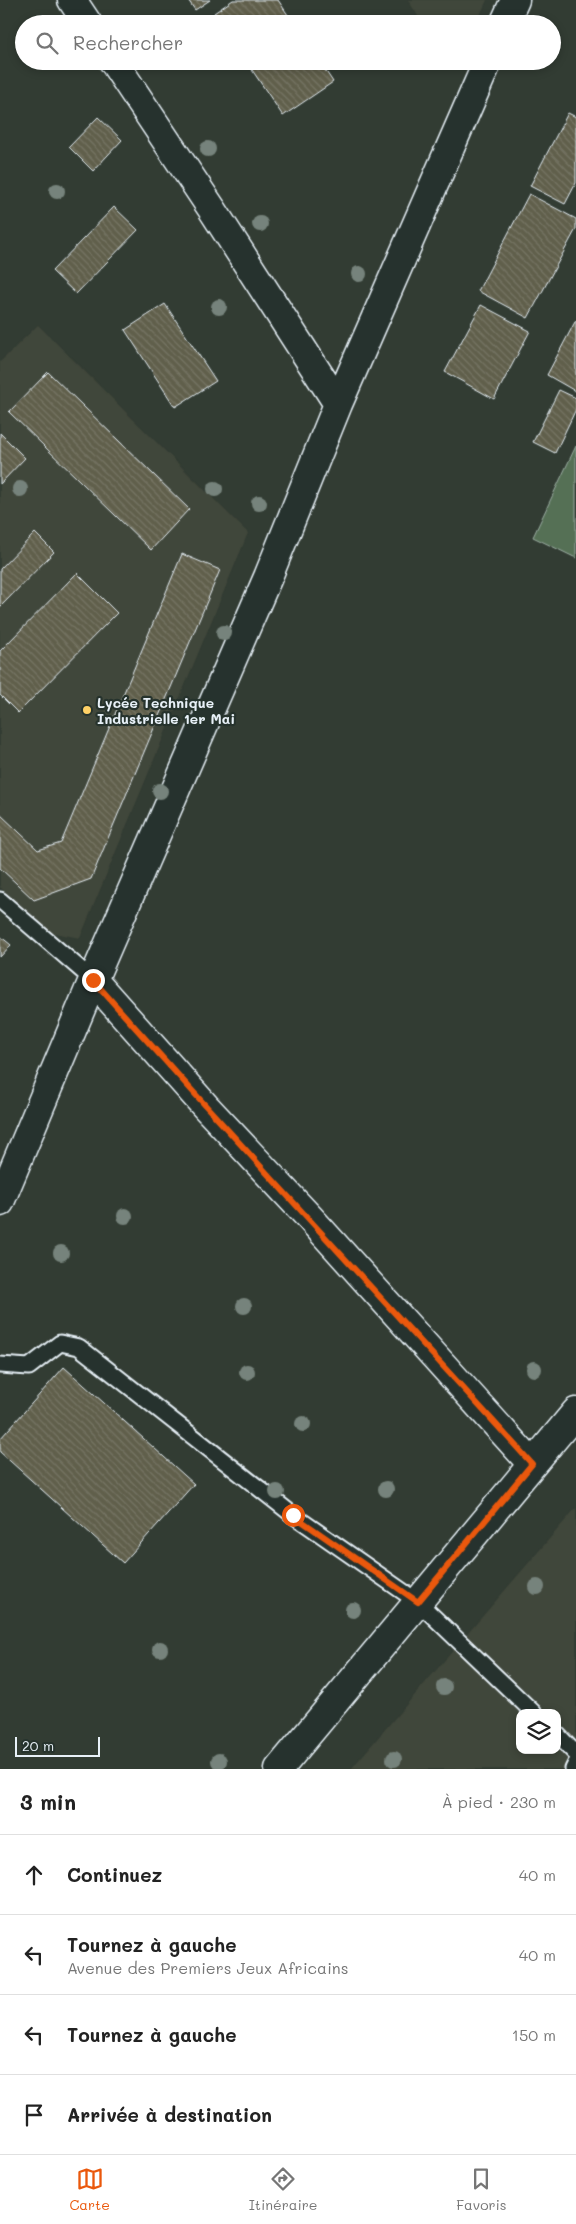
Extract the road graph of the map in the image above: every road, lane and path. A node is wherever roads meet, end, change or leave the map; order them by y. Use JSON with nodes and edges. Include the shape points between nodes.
{"nodes":[{"id":1,"x":72,"y":0,"type":"edge"},
{"id":2,"x":515,"y":0,"type":"edge"},
{"id":3,"x":82,"y":15,"type":"edge"},
{"id":4,"x":508,"y":15,"type":"edge"},
{"id":5,"x":119,"y":70,"type":"edge"},
{"id":6,"x":484,"y":70,"type":"edge"},
{"id":7,"x":338,"y":404,"type":"junction"},
{"id":8,"x":0,"y":900,"type":"edge"},
{"id":9,"x":93,"y":980,"type":"junction"},
{"id":10,"x":0,"y":1202,"type":"edge"},
{"id":11,"x":0,"y":1365,"type":"edge"},
{"id":12,"x":576,"y":1412,"type":"edge"},
{"id":13,"x":532,"y":1464,"type":"junction"},
{"id":14,"x":418,"y":1602,"type":"junction"},
{"id":15,"x":530,"y":1709,"type":"edge"},
{"id":16,"x":561,"y":1738,"type":"edge"},
{"id":17,"x":576,"y":1754,"type":"edge"},
{"id":18,"x":576,"y":1763,"type":"edge"},
{"id":19,"x":279,"y":1769,"type":"edge"},
{"id":20,"x":573,"y":1769,"type":"edge"}],
"edges":[{"from":1,"to":3,"type":"street"},
{"from":2,"to":4,"type":"street"},
{"from":5,"to":7,"type":"street"},
{"from":6,"to":7,"type":"street"},
{"from":7,"to":9,"type":"street","via":[[265,586]]},
{"from":8,"to":9,"type":"lane"},
{"from":9,"to":10,"type":"street"},
{"from":9,"to":13,"type":"street"},
{"from":11,"to":14,"type":"lane","via":[[29,1367],[60,1343],[79,1347],[293,1515]]},
{"from":12,"to":13,"type":"street"},
{"from":13,"to":14,"type":"street"},
{"from":14,"to":15,"type":"lane"},
{"from":14,"to":19,"type":"street"},
{"from":16,"to":17,"type":"lane"},
{"from":18,"to":20,"type":"lane"}]}
